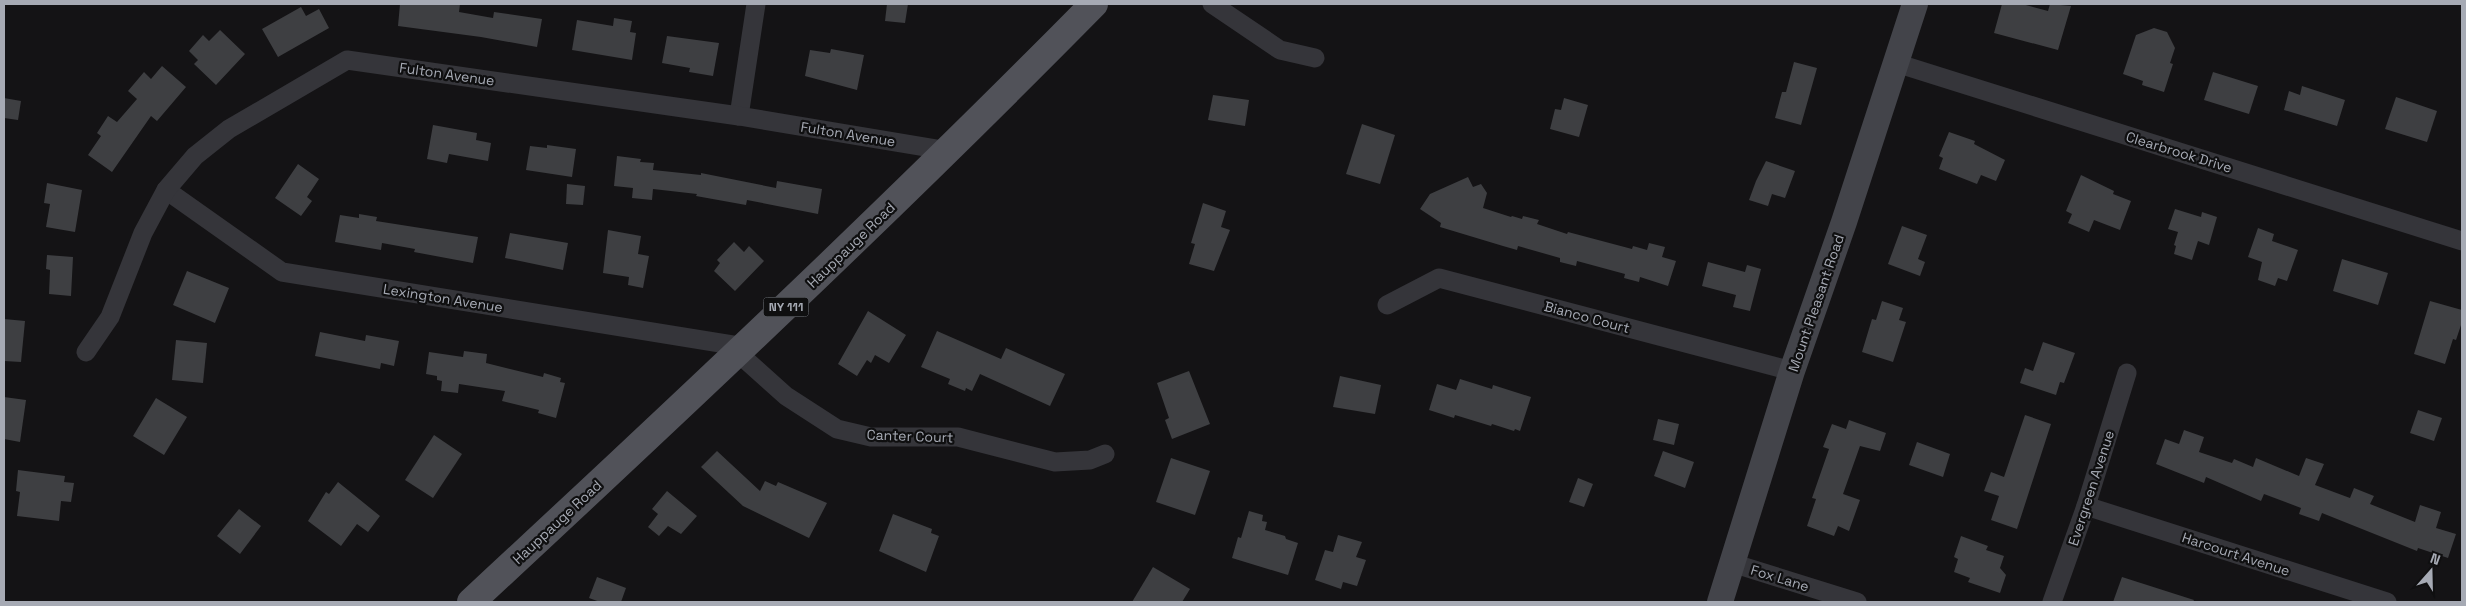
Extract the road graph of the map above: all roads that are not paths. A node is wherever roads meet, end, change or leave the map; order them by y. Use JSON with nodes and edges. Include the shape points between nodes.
{"nodes":[{"id":1,"x":756,"y":4,"type":"edge"},
{"id":2,"x":1094,"y":4,"type":"edge"},
{"id":3,"x":1212,"y":4,"type":"edge"},
{"id":4,"x":1915,"y":4,"type":"edge"},
{"id":5,"x":1315,"y":58,"type":"dead end"},
{"id":6,"x":1896,"y":63,"type":"junction"},
{"id":7,"x":739,"y":116,"type":"junction"},
{"id":8,"x":949,"y":151,"type":"junction"},
{"id":9,"x":166,"y":190,"type":"junction"},
{"id":10,"x":2462,"y":241,"type":"edge"},
{"id":11,"x":1387,"y":305,"type":"dead end"},
{"id":12,"x":741,"y":350,"type":"junction"},
{"id":13,"x":86,"y":352,"type":"dead end"},
{"id":14,"x":1792,"y":371,"type":"junction"},
{"id":15,"x":2127,"y":373,"type":"dead end"},
{"id":16,"x":1105,"y":454,"type":"dead end"},
{"id":17,"x":2086,"y":506,"type":"junction"},
{"id":18,"x":1732,"y":563,"type":"junction"},
{"id":19,"x":471,"y":602,"type":"edge"},
{"id":20,"x":1720,"y":602,"type":"edge"},
{"id":21,"x":1857,"y":602,"type":"edge"},
{"id":22,"x":2052,"y":602,"type":"edge"},
{"id":23,"x":2386,"y":602,"type":"edge"}],
"edges":[{"from":1,"to":7,"type":"street"},
{"from":2,"to":8,"type":"main road","name":"Hauppauge Road","number":"NY 111"},
{"from":3,"to":5,"type":"street","via":[[1280,50]]},
{"from":4,"to":6,"type":"street","name":"Mount Pleasant Road"},
{"from":6,"to":10,"type":"street","name":"Clearbrook Drive"},
{"from":6,"to":14,"type":"street","name":"Mount Pleasant Road"},
{"from":7,"to":8,"type":"street","name":"Fulton Avenue"},
{"from":7,"to":9,"type":"street","name":"Fulton Avenue","via":[[347,60],[229,129],[195,156]]},
{"from":8,"to":12,"type":"main road","name":"Hauppauge Road","number":"NY 111"},
{"from":9,"to":12,"type":"street","name":"Lexington Avenue","via":[[282,272]]},
{"from":9,"to":13,"type":"street","name":"Fulton Avenue","via":[[143,233],[110,317]]},
{"from":11,"to":14,"type":"street","name":"Bianco Court","via":[[1438,278]]},
{"from":12,"to":16,"type":"street","name":"Canter Court","via":[[786,396],[837,429],[872,437],[958,437],[1055,462],[1090,460]]},
{"from":12,"to":19,"type":"main road","name":"Hauppauge Road","number":"NY 111"},
{"from":14,"to":18,"type":"street","name":"Mount Pleasant Road"},
{"from":15,"to":17,"type":"street","name":"Evergreen Avenue"},
{"from":17,"to":22,"type":"street","name":"Evergreen Avenue"},
{"from":17,"to":23,"type":"street","name":"Harcourt Avenue"},
{"from":18,"to":20,"type":"street","name":"Mount Pleasant Road"},
{"from":18,"to":21,"type":"street","name":"Fox Lane"}]}
